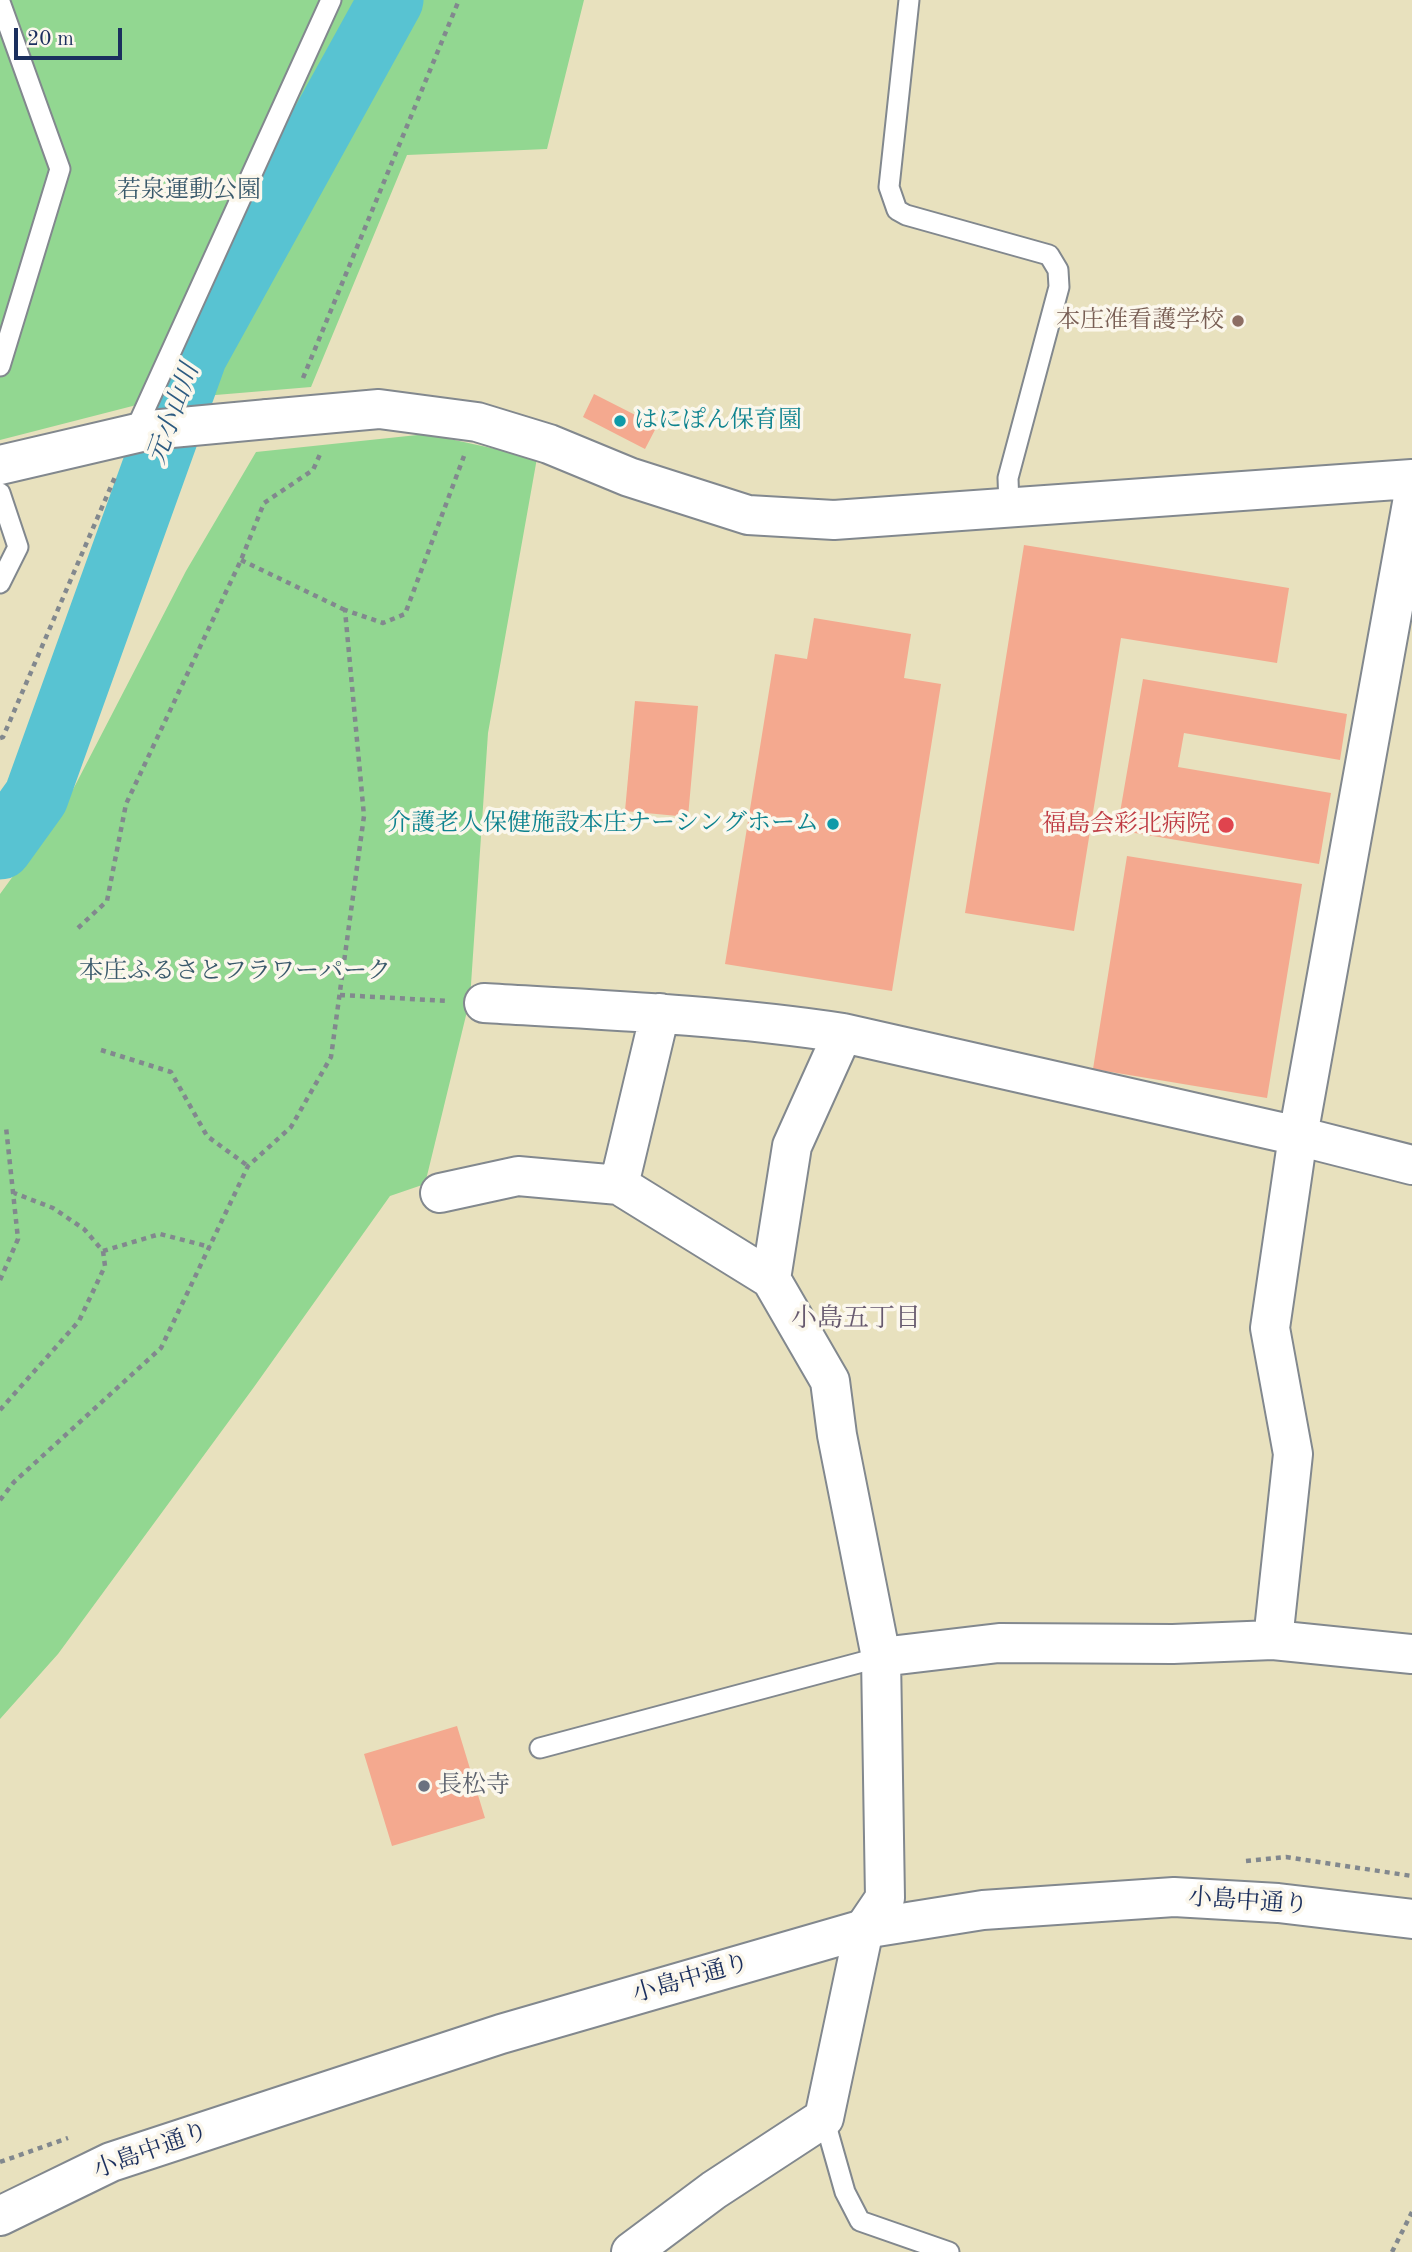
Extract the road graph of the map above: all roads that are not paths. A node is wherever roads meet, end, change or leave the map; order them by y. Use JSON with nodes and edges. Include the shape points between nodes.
{"nodes":[{"id":1,"x":331,"y":0,"type":"edge"},
{"id":2,"x":909,"y":0,"type":"edge"},
{"id":3,"x":0,"y":2,"type":"edge"},
{"id":4,"x":0,"y":366,"type":"edge"},
{"id":5,"x":142,"y":431,"type":"junction"},
{"id":6,"x":0,"y":465,"type":"edge"},
{"id":7,"x":1412,"y":479,"type":"edge"},
{"id":8,"x":0,"y":493,"type":"edge"},
{"id":9,"x":1412,"y":503,"type":"edge"},
{"id":10,"x":1009,"y":506,"type":"junction"},
{"id":11,"x":0,"y":583,"type":"edge"},
{"id":12,"x":484,"y":1003,"type":"road end"},
{"id":13,"x":660,"y":1013,"type":"junction"},
{"id":14,"x":843,"y":1033,"type":"junction"},
{"id":15,"x":1298,"y":1136,"type":"junction"},
{"id":16,"x":1412,"y":1165,"type":"edge"},
{"id":17,"x":619,"y":1185,"type":"junction"},
{"id":18,"x":440,"y":1193,"type":"dead end"},
{"id":19,"x":771,"y":1279,"type":"junction"},
{"id":20,"x":1273,"y":1640,"type":"junction"},
{"id":21,"x":1412,"y":1654,"type":"edge"},
{"id":22,"x":881,"y":1657,"type":"junction"},
{"id":23,"x":540,"y":1748,"type":"dead end"},
{"id":24,"x":1412,"y":1919,"type":"edge"},
{"id":25,"x":864,"y":1929,"type":"junction"},
{"id":26,"x":824,"y":2118,"type":"junction"},
{"id":27,"x":0,"y":2216,"type":"edge"},
{"id":28,"x":631,"y":2252,"type":"edge"},
{"id":29,"x":949,"y":2252,"type":"edge"}],
"edges":[{"from":1,"to":5,"type":"lane"},
{"from":2,"to":10,"type":"lane","via":[[889,187],[897,210],[1049,255],[1058,270],[1059,286],[1008,478]]},
{"from":3,"to":4,"type":"lane","via":[[60,169]]},
{"from":5,"to":6,"type":"street"},
{"from":5,"to":10,"type":"street","via":[[379,410],[477,422],[748,515],[834,520]]},
{"from":7,"to":10,"type":"street"},
{"from":8,"to":11,"type":"lane","via":[[18,547]]},
{"from":9,"to":15,"type":"street"},
{"from":12,"to":13,"type":"street"},
{"from":13,"to":14,"type":"street"},
{"from":13,"to":17,"type":"street"},
{"from":14,"to":15,"type":"street"},
{"from":14,"to":19,"type":"street","via":[[792,1146]]},
{"from":15,"to":16,"type":"street"},
{"from":15,"to":20,"type":"street","via":[[1270,1328],[1293,1454]]},
{"from":17,"to":18,"type":"street","via":[[518,1176]]},
{"from":17,"to":19,"type":"street"},
{"from":19,"to":22,"type":"street","via":[[830,1381]]},
{"from":20,"to":21,"type":"street"},
{"from":20,"to":22,"type":"street","via":[[999,1643]]},
{"from":22,"to":23,"type":"lane"},
{"from":22,"to":25,"type":"street","via":[[884,1898]]},
{"from":24,"to":25,"type":"street","name":"小島中通り","via":[[1278,1903],[1174,1897],[983,1910]]},
{"from":25,"to":26,"type":"street"},
{"from":25,"to":27,"type":"street","name":"小島中通り","via":[[501,2034],[111,2162]]},
{"from":26,"to":28,"type":"street","via":[[714,2190]]},
{"from":26,"to":29,"type":"lane","via":[[845,2193],[860,2221]]}]}
